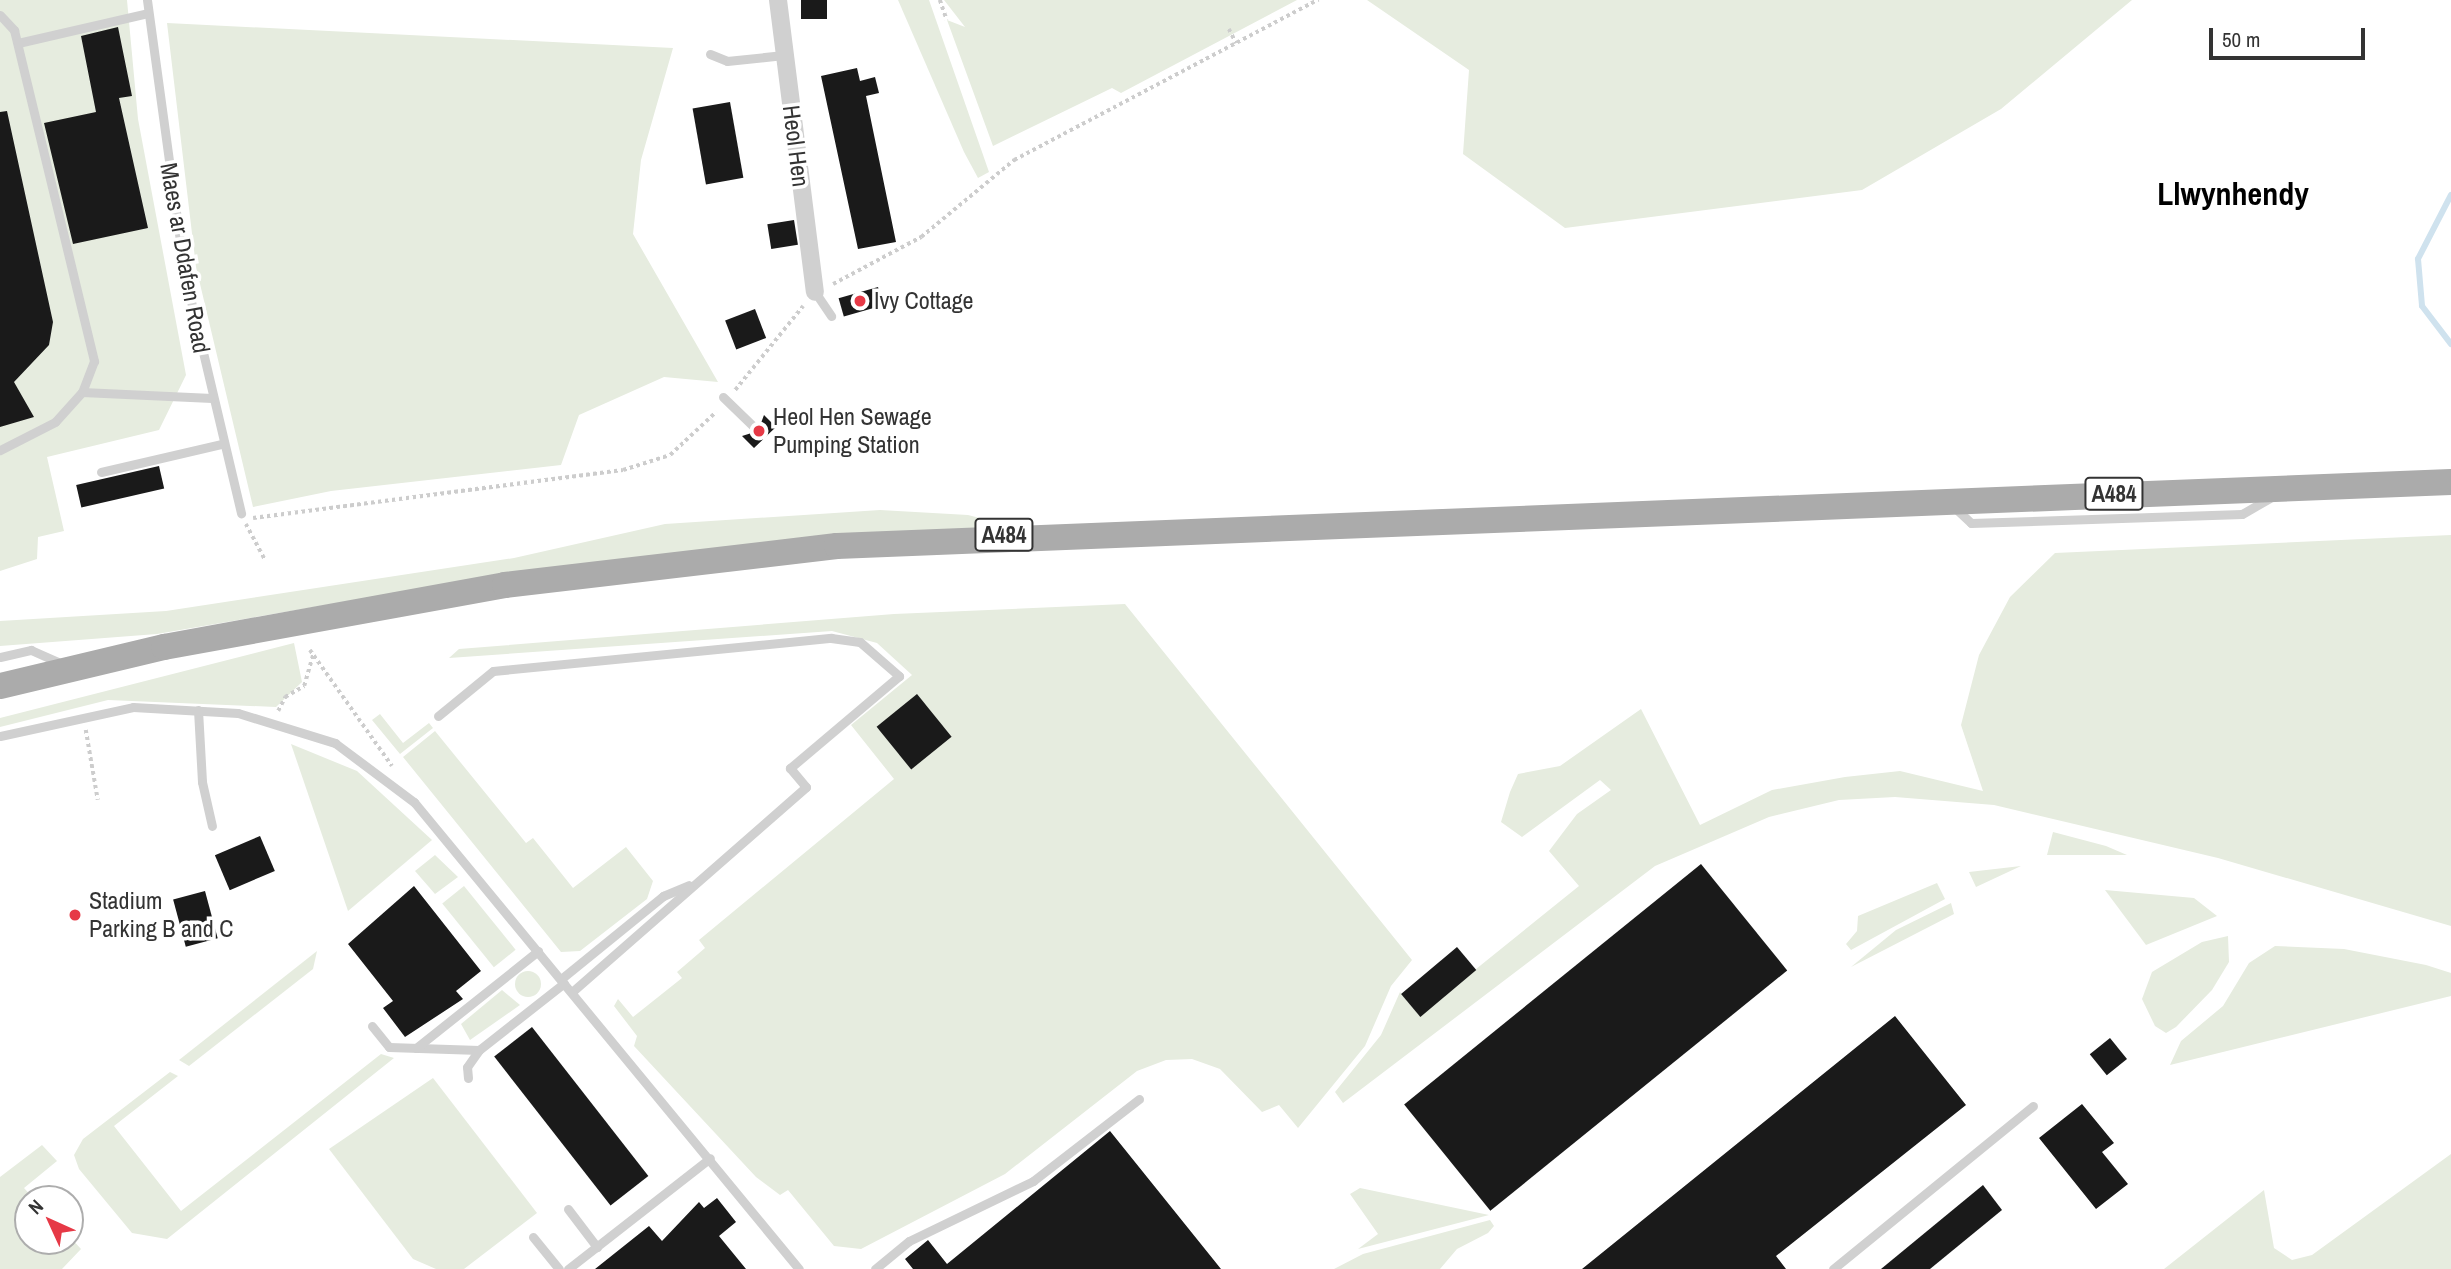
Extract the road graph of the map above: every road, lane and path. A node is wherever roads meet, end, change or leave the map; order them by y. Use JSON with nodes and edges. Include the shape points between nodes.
{"nodes":[{"id":1,"x":147,"y":0,"type":"edge"},
{"id":2,"x":778,"y":0,"type":"edge"},
{"id":3,"x":940,"y":0,"type":"edge"},
{"id":4,"x":1318,"y":0,"type":"edge"},
{"id":5,"x":148,"y":13,"type":"junction"},
{"id":6,"x":0,"y":15,"type":"edge"},
{"id":7,"x":947,"y":20,"type":"dead end"},
{"id":8,"x":1229,"y":29,"type":"dead end"},
{"id":9,"x":18,"y":43,"type":"junction"},
{"id":10,"x":1237,"y":43,"type":"junction"},
{"id":11,"x":710,"y":54,"type":"dead end"},
{"id":12,"x":784,"y":55,"type":"junction"},
{"id":13,"x":815,"y":292,"type":"junction"},
{"id":14,"x":831,"y":316,"type":"dead end"},
{"id":15,"x":82,"y":393,"type":"junction"},
{"id":16,"x":212,"y":398,"type":"junction"},
{"id":17,"x":725,"y":398,"type":"junction"},
{"id":18,"x":753,"y":426,"type":"dead end"},
{"id":19,"x":221,"y":444,"type":"junction"},
{"id":20,"x":0,"y":450,"type":"edge"},
{"id":21,"x":101,"y":472,"type":"dead end"},
{"id":22,"x":2451,"y":482,"type":"edge"},
{"id":23,"x":242,"y":516,"type":"junction"},
{"id":24,"x":265,"y":559,"type":"dead end"},
{"id":25,"x":0,"y":657,"type":"edge"},
{"id":26,"x":73,"y":669,"type":"junction"},
{"id":27,"x":0,"y":686,"type":"edge"},
{"id":28,"x":198,"y":709,"type":"junction"},
{"id":29,"x":84,"y":713,"type":"junction"},
{"id":30,"x":438,"y":716,"type":"dead end"},
{"id":31,"x":273,"y":721,"type":"junction"},
{"id":32,"x":0,"y":736,"type":"edge"},
{"id":33,"x":394,"y":770,"type":"dead end"},
{"id":34,"x":98,"y":800,"type":"dead end"},
{"id":35,"x":212,"y":826,"type":"dead end"},
{"id":36,"x":690,"y":884,"type":"junction"},
{"id":37,"x":538,"y":951,"type":"junction"},
{"id":38,"x":563,"y":981,"type":"junction"},
{"id":39,"x":572,"y":992,"type":"junction"},
{"id":40,"x":372,"y":1026,"type":"dead end"},
{"id":41,"x":415,"y":1048,"type":"junction"},
{"id":42,"x":479,"y":1050,"type":"junction"},
{"id":43,"x":468,"y":1078,"type":"dead end"},
{"id":44,"x":1139,"y":1099,"type":"dead end"},
{"id":45,"x":2034,"y":1106,"type":"dead end"},
{"id":46,"x":710,"y":1158,"type":"junction"},
{"id":47,"x":568,"y":1209,"type":"dead end"},
{"id":48,"x":533,"y":1237,"type":"dead end"},
{"id":49,"x":597,"y":1247,"type":"junction"},
{"id":50,"x":559,"y":1269,"type":"edge"},
{"id":51,"x":568,"y":1269,"type":"edge"},
{"id":52,"x":799,"y":1269,"type":"edge"},
{"id":53,"x":875,"y":1269,"type":"edge"},
{"id":54,"x":1833,"y":1269,"type":"edge"}],
"edges":[{"from":1,"to":5,"type":"lane","name":"Maes ar Ddafen Road"},
{"from":2,"to":12,"type":"street","name":"Heol Hen"},
{"from":3,"to":7,"type":"path"},
{"from":4,"to":10,"type":"path"},
{"from":5,"to":9,"type":"lane"},
{"from":5,"to":16,"type":"lane","name":"Maes ar Ddafen Road","via":[[185,276]]},
{"from":6,"to":9,"type":"lane","via":[[10,21]]},
{"from":8,"to":10,"type":"path"},
{"from":9,"to":15,"type":"lane","via":[[94,361]]},
{"from":10,"to":13,"type":"path","via":[[1014,160],[921,237]]},
{"from":11,"to":12,"type":"lane","via":[[727,61]]},
{"from":12,"to":13,"type":"street","name":"Heol Hen"},
{"from":13,"to":14,"type":"lane"},
{"from":13,"to":17,"type":"path"},
{"from":15,"to":16,"type":"lane"},
{"from":15,"to":20,"type":"lane","via":[[54,422]]},
{"from":16,"to":19,"type":"lane","name":"Maes ar Ddafen Road"},
{"from":17,"to":18,"type":"lane"},
{"from":17,"to":23,"type":"path","via":[[670,455],[623,470]]},
{"from":19,"to":21,"type":"lane"},
{"from":19,"to":23,"type":"lane","name":"Maes ar Ddafen Road"},
{"from":22,"to":26,"type":"main road","number":"A484","via":[[1945,498],[836,546],[505,585]]},
{"from":23,"to":24,"type":"path"},
{"from":25,"to":26,"type":"lane","via":[[31,650]]},
{"from":26,"to":27,"type":"main road","number":"A484"},
{"from":28,"to":29,"type":"lane"},
{"from":28,"to":31,"type":"lane"},
{"from":28,"to":35,"type":"lane","via":[[202,782]]},
{"from":29,"to":32,"type":"lane"},
{"from":29,"to":34,"type":"path"},
{"from":30,"to":36,"type":"lane","via":[[493,671],[831,638],[860,642],[882,655],[899,676],[790,768],[806,786]]},
{"from":31,"to":33,"type":"path","via":[[285,696],[304,686],[311,652]]},
{"from":31,"to":37,"type":"lane","via":[[335,743],[414,802]]},
{"from":36,"to":38,"type":"lane","via":[[663,896]]},
{"from":36,"to":39,"type":"lane","via":[[673,908]]},
{"from":37,"to":38,"type":"lane"},
{"from":37,"to":41,"type":"lane"},
{"from":38,"to":39,"type":"lane"},
{"from":38,"to":42,"type":"lane"},
{"from":39,"to":46,"type":"lane"},
{"from":40,"to":41,"type":"lane","via":[[388,1047]]},
{"from":41,"to":42,"type":"lane"},
{"from":42,"to":43,"type":"lane","via":[[467,1067]]},
{"from":44,"to":53,"type":"lane","via":[[1033,1181],[909,1241]]},
{"from":45,"to":54,"type":"lane"},
{"from":46,"to":49,"type":"lane"},
{"from":46,"to":52,"type":"lane"},
{"from":47,"to":49,"type":"lane"},
{"from":48,"to":50,"type":"lane"},
{"from":49,"to":51,"type":"lane"}]}
